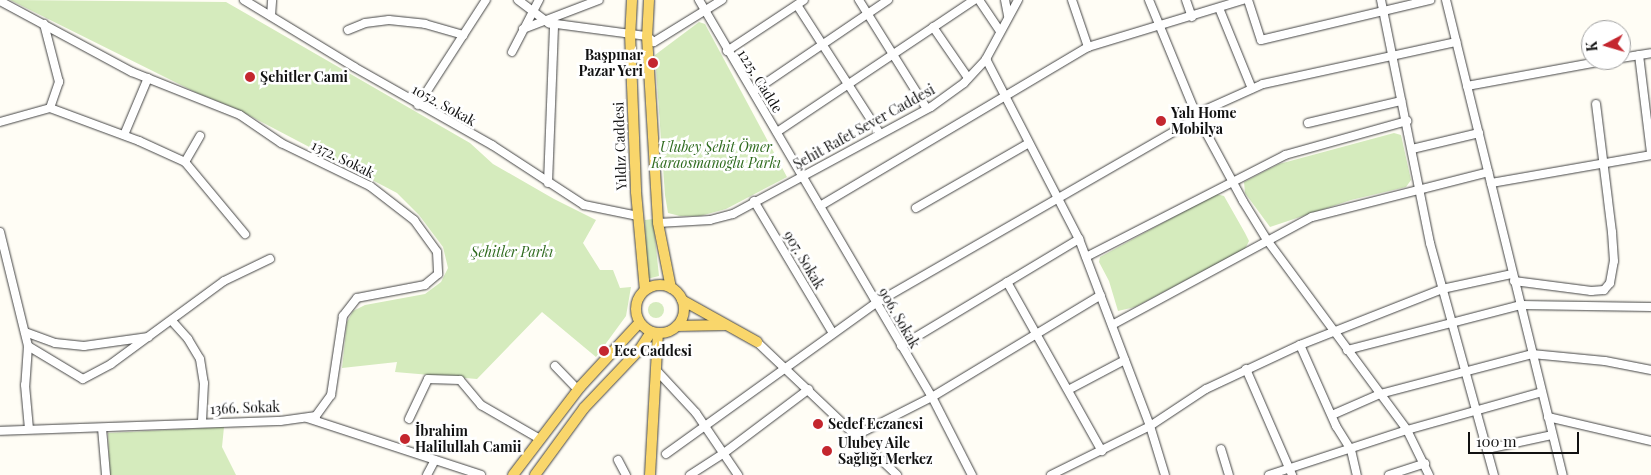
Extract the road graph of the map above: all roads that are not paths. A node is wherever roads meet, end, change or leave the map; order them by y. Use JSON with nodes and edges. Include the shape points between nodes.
{"nodes":[{"id":1,"x":244,"y":0,"type":"edge"},
{"id":2,"x":272,"y":0,"type":"edge"},
{"id":3,"x":486,"y":0,"type":"edge"},
{"id":4,"x":518,"y":0,"type":"edge"},
{"id":5,"x":538,"y":0,"type":"edge"},
{"id":6,"x":599,"y":0,"type":"edge"},
{"id":7,"x":632,"y":0,"type":"edge"},
{"id":8,"x":649,"y":0,"type":"edge"},
{"id":9,"x":699,"y":0,"type":"edge"},
{"id":10,"x":722,"y":0,"type":"edge"},
{"id":11,"x":804,"y":0,"type":"edge"},
{"id":12,"x":859,"y":0,"type":"edge"},
{"id":13,"x":888,"y":0,"type":"edge"},
{"id":14,"x":974,"y":0,"type":"edge"},
{"id":15,"x":979,"y":0,"type":"edge"},
{"id":16,"x":1005,"y":0,"type":"edge"},
{"id":17,"x":1018,"y":0,"type":"edge"},
{"id":18,"x":1072,"y":0,"type":"edge"},
{"id":19,"x":1149,"y":0,"type":"edge"},
{"id":20,"x":1186,"y":0,"type":"edge"},
{"id":21,"x":1243,"y":0,"type":"edge"},
{"id":22,"x":1248,"y":0,"type":"edge"},
{"id":23,"x":1381,"y":0,"type":"edge"},
{"id":24,"x":1430,"y":0,"type":"edge"},
{"id":25,"x":1446,"y":0,"type":"edge"},
{"id":26,"x":0,"y":2,"type":"edge"},
{"id":27,"x":797,"y":5,"type":"junction"},
{"id":28,"x":1219,"y":8,"type":"junction"},
{"id":29,"x":531,"y":10,"type":"junction"},
{"id":30,"x":706,"y":11,"type":"junction"},
{"id":31,"x":1384,"y":13,"type":"junction"},
{"id":32,"x":868,"y":14,"type":"junction"},
{"id":33,"x":271,"y":16,"type":"junction"},
{"id":34,"x":1008,"y":16,"type":"junction"},
{"id":35,"x":1192,"y":17,"type":"junction"},
{"id":36,"x":544,"y":20,"type":"junction"},
{"id":37,"x":44,"y":24,"type":"junction"},
{"id":38,"x":554,"y":24,"type":"junction"},
{"id":39,"x":933,"y":27,"type":"junction"},
{"id":40,"x":1160,"y":27,"type":"junction"},
{"id":41,"x":523,"y":29,"type":"junction"},
{"id":42,"x":348,"y":30,"type":"dead end"},
{"id":43,"x":1000,"y":31,"type":"junction"},
{"id":44,"x":630,"y":33,"type":"junction"},
{"id":45,"x":463,"y":35,"type":"junction"},
{"id":46,"x":648,"y":36,"type":"junction"},
{"id":47,"x":1456,"y":42,"type":"junction"},
{"id":48,"x":823,"y":44,"type":"junction"},
{"id":49,"x":1088,"y":47,"type":"junction"},
{"id":50,"x":727,"y":51,"type":"junction"},
{"id":51,"x":512,"y":52,"type":"dead end"},
{"id":52,"x":1651,"y":53,"type":"edge"},
{"id":53,"x":895,"y":54,"type":"junction"},
{"id":54,"x":1639,"y":55,"type":"junction"},
{"id":55,"x":1631,"y":56,"type":"edge"},
{"id":56,"x":1393,"y":57,"type":"junction"},
{"id":57,"x":986,"y":58,"type":"junction"},
{"id":58,"x":1581,"y":65,"type":"edge"},
{"id":59,"x":148,"y":78,"type":"junction"},
{"id":60,"x":968,"y":78,"type":"junction"},
{"id":61,"x":850,"y":84,"type":"junction"},
{"id":62,"x":1467,"y":86,"type":"junction"},
{"id":63,"x":1252,"y":90,"type":"junction"},
{"id":64,"x":754,"y":91,"type":"junction"},
{"id":65,"x":1004,"y":95,"type":"junction"},
{"id":66,"x":1401,"y":101,"type":"junction"},
{"id":67,"x":1596,"y":104,"type":"dead end"},
{"id":68,"x":418,"y":105,"type":"junction"},
{"id":69,"x":50,"y":108,"type":"junction"},
{"id":70,"x":927,"y":108,"type":"junction"},
{"id":71,"x":1197,"y":116,"type":"junction"},
{"id":72,"x":1407,"y":121,"type":"junction"},
{"id":73,"x":0,"y":122,"type":"edge"},
{"id":74,"x":1308,"y":123,"type":"dead end"},
{"id":75,"x":777,"y":132,"type":"junction"},
{"id":76,"x":1479,"y":133,"type":"junction"},
{"id":77,"x":880,"y":134,"type":"junction"},
{"id":78,"x":124,"y":135,"type":"junction"},
{"id":79,"x":200,"y":136,"type":"dead end"},
{"id":80,"x":1029,"y":143,"type":"junction"},
{"id":81,"x":1412,"y":149,"type":"junction"},
{"id":82,"x":1651,"y":154,"type":"edge"},
{"id":83,"x":185,"y":162,"type":"junction"},
{"id":84,"x":1604,"y":163,"type":"junction"},
{"id":85,"x":1488,"y":172,"type":"junction"},
{"id":86,"x":800,"y":176,"type":"junction"},
{"id":87,"x":1233,"y":180,"type":"junction"},
{"id":88,"x":548,"y":183,"type":"junction"},
{"id":89,"x":1491,"y":183,"type":"junction"},
{"id":90,"x":1418,"y":190,"type":"junction"},
{"id":91,"x":1056,"y":197,"type":"junction"},
{"id":92,"x":754,"y":200,"type":"junction"},
{"id":93,"x":820,"y":206,"type":"junction"},
{"id":94,"x":916,"y":208,"type":"dead end"},
{"id":95,"x":638,"y":216,"type":"junction"},
{"id":96,"x":658,"y":223,"type":"junction"},
{"id":97,"x":0,"y":232,"type":"edge"},
{"id":98,"x":245,"y":234,"type":"dead end"},
{"id":99,"x":1079,"y":239,"type":"junction"},
{"id":100,"x":1266,"y":240,"type":"junction"},
{"id":101,"x":1086,"y":257,"type":"junction"},
{"id":102,"x":270,"y":259,"type":"dead end"},
{"id":103,"x":1513,"y":277,"type":"junction"},
{"id":104,"x":1007,"y":282,"type":"junction"},
{"id":105,"x":671,"y":288,"type":"junction"},
{"id":106,"x":1442,"y":289,"type":"junction"},
{"id":107,"x":644,"y":290,"type":"junction"},
{"id":108,"x":1101,"y":295,"type":"junction"},
{"id":109,"x":682,"y":300,"type":"junction"},
{"id":110,"x":876,"y":303,"type":"junction"},
{"id":111,"x":1520,"y":305,"type":"junction"},
{"id":112,"x":1651,"y":307,"type":"edge"},
{"id":113,"x":172,"y":321,"type":"junction"},
{"id":114,"x":639,"y":323,"type":"junction"},
{"id":115,"x":1450,"y":323,"type":"junction"},
{"id":116,"x":726,"y":325,"type":"junction"},
{"id":117,"x":1112,"y":325,"type":"junction"},
{"id":118,"x":677,"y":326,"type":"junction"},
{"id":119,"x":1333,"y":330,"type":"junction"},
{"id":120,"x":25,"y":332,"type":"junction"},
{"id":121,"x":832,"y":332,"type":"junction"},
{"id":122,"x":1036,"y":332,"type":"junction"},
{"id":123,"x":654,"y":333,"type":"junction"},
{"id":124,"x":150,"y":337,"type":"junction"},
{"id":125,"x":757,"y":342,"type":"joint"},
{"id":126,"x":1300,"y":345,"type":"junction"},
{"id":127,"x":28,"y":346,"type":"junction"},
{"id":128,"x":901,"y":346,"type":"junction"},
{"id":129,"x":1348,"y":350,"type":"junction"},
{"id":130,"x":1532,"y":354,"type":"junction"},
{"id":131,"x":1125,"y":360,"type":"junction"},
{"id":132,"x":555,"y":366,"type":"dead end"},
{"id":133,"x":785,"y":366,"type":"junction"},
{"id":134,"x":1246,"y":369,"type":"junction"},
{"id":135,"x":1651,"y":370,"type":"edge"},
{"id":136,"x":657,"y":371,"type":"junction"},
{"id":137,"x":1464,"y":373,"type":"junction"},
{"id":138,"x":809,"y":389,"type":"junction"},
{"id":139,"x":1070,"y":389,"type":"junction"},
{"id":140,"x":578,"y":390,"type":"junction"},
{"id":141,"x":1542,"y":392,"type":"junction"},
{"id":142,"x":1380,"y":394,"type":"junction"},
{"id":143,"x":932,"y":397,"type":"junction"},
{"id":144,"x":1476,"y":412,"type":"junction"},
{"id":145,"x":1332,"y":414,"type":"junction"},
{"id":146,"x":304,"y":417,"type":"junction"},
{"id":147,"x":1548,"y":417,"type":"junction"},
{"id":148,"x":409,"y":419,"type":"dead end"},
{"id":149,"x":202,"y":422,"type":"junction"},
{"id":150,"x":706,"y":426,"type":"junction"},
{"id":151,"x":1150,"y":426,"type":"junction"},
{"id":152,"x":102,"y":428,"type":"junction"},
{"id":153,"x":28,"y":429,"type":"junction"},
{"id":154,"x":1407,"y":430,"type":"junction"},
{"id":155,"x":0,"y":431,"type":"edge"},
{"id":156,"x":1552,"y":434,"type":"junction"},
{"id":157,"x":856,"y":435,"type":"junction"},
{"id":158,"x":540,"y":439,"type":"junction"},
{"id":159,"x":1651,"y":442,"type":"edge"},
{"id":160,"x":1221,"y":449,"type":"dead end"},
{"id":161,"x":1487,"y":449,"type":"junction"},
{"id":162,"x":1351,"y":450,"type":"junction"},
{"id":163,"x":1102,"y":451,"type":"junction"},
{"id":164,"x":666,"y":454,"type":"dead end"},
{"id":165,"x":724,"y":454,"type":"junction"},
{"id":166,"x":435,"y":460,"type":"junction"},
{"id":167,"x":618,"y":460,"type":"dead end"},
{"id":168,"x":1425,"y":463,"type":"junction"},
{"id":169,"x":1291,"y":472,"type":"edge"},
{"id":170,"x":537,"y":474,"type":"edge"},
{"id":171,"x":1561,"y":474,"type":"edge"},
{"id":172,"x":106,"y":475,"type":"edge"},
{"id":173,"x":426,"y":475,"type":"edge"},
{"id":174,"x":481,"y":475,"type":"edge"},
{"id":175,"x":513,"y":475,"type":"edge"},
{"id":176,"x":626,"y":475,"type":"edge"},
{"id":177,"x":650,"y":475,"type":"edge"},
{"id":178,"x":690,"y":475,"type":"edge"},
{"id":179,"x":738,"y":475,"type":"edge"},
{"id":180,"x":897,"y":475,"type":"edge"},
{"id":181,"x":972,"y":475,"type":"edge"},
{"id":182,"x":1051,"y":475,"type":"edge"},
{"id":183,"x":1165,"y":475,"type":"edge"},
{"id":184,"x":1229,"y":475,"type":"edge"},
{"id":185,"x":1269,"y":475,"type":"edge"},
{"id":186,"x":1357,"y":475,"type":"edge"},
{"id":187,"x":1390,"y":475,"type":"edge"},
{"id":188,"x":1429,"y":475,"type":"edge"},
{"id":189,"x":1494,"y":475,"type":"edge"}],
"edges":[{"from":1,"to":33,"type":"street","name":"1052. Sokak"},
{"from":2,"to":33,"type":"street"},
{"from":3,"to":45,"type":"street"},
{"from":4,"to":29,"type":"street"},
{"from":5,"to":29,"type":"street"},
{"from":6,"to":36,"type":"street"},
{"from":7,"to":44,"type":"main road","name":"Yıldız Caddesi"},
{"from":8,"to":46,"type":"main road"},
{"from":9,"to":30,"type":"street","name":"1225. Cadde"},
{"from":10,"to":30,"type":"street"},
{"from":11,"to":27,"type":"street"},
{"from":12,"to":32,"type":"street"},
{"from":13,"to":32,"type":"street"},
{"from":14,"to":39,"type":"street"},
{"from":15,"to":43,"type":"street"},
{"from":16,"to":34,"type":"street"},
{"from":17,"to":34,"type":"street","name":"Şehit Rafet Sever Caddesi"},
{"from":18,"to":49,"type":"street"},
{"from":19,"to":40,"type":"street"},
{"from":20,"to":35,"type":"street"},
{"from":21,"to":28,"type":"street"},
{"from":22,"to":31,"type":"street","via":[[1261,40]]},
{"from":23,"to":31,"type":"street"},
{"from":24,"to":31,"type":"street"},
{"from":25,"to":47,"type":"street"},
{"from":26,"to":37,"type":"street","name":"1372. Sokak"},
{"from":27,"to":48,"type":"street"},
{"from":27,"to":50,"type":"street"},
{"from":28,"to":35,"type":"street"},
{"from":28,"to":63,"type":"street"},
{"from":29,"to":36,"type":"street"},
{"from":29,"to":41,"type":"street"},
{"from":30,"to":46,"type":"street","via":[[654,42]]},
{"from":30,"to":50,"type":"street","name":"1225. Cadde"},
{"from":31,"to":56,"type":"street"},
{"from":32,"to":48,"type":"street"},
{"from":32,"to":53,"type":"street"},
{"from":33,"to":68,"type":"street","name":"1052. Sokak"},
{"from":34,"to":43,"type":"street","name":"Şehit Rafet Sever Caddesi"},
{"from":35,"to":40,"type":"street"},
{"from":36,"to":38,"type":"street"},
{"from":36,"to":41,"type":"street"},
{"from":37,"to":59,"type":"street","name":"1372. Sokak"},
{"from":37,"to":69,"type":"street","via":[[59,82]]},
{"from":38,"to":44,"type":"street"},
{"from":38,"to":88,"type":"street"},
{"from":39,"to":53,"type":"street"},
{"from":39,"to":60,"type":"street"},
{"from":40,"to":49,"type":"street"},
{"from":40,"to":71,"type":"street"},
{"from":41,"to":51,"type":"street"},
{"from":42,"to":45,"type":"street","via":[[366,23],[390,20],[425,24]]},
{"from":43,"to":57,"type":"street","name":"Şehit Rafet Sever Caddesi"},
{"from":44,"to":46,"type":"street"},
{"from":44,"to":95,"type":"main road","name":"Yıldız Caddesi"},
{"from":45,"to":68,"type":"street"},
{"from":46,"to":96,"type":"main road"},
{"from":47,"to":56,"type":"street"},
{"from":47,"to":62,"type":"street"},
{"from":48,"to":61,"type":"street"},
{"from":48,"to":64,"type":"street"},
{"from":49,"to":65,"type":"street"},
{"from":50,"to":64,"type":"street","name":"1225. Cadde"},
{"from":52,"to":54,"type":"street"},
{"from":53,"to":61,"type":"street"},
{"from":53,"to":70,"type":"street"},
{"from":54,"to":55,"type":"street"},
{"from":54,"to":82,"type":"street"},
{"from":56,"to":63,"type":"street"},
{"from":56,"to":66,"type":"street"},
{"from":57,"to":60,"type":"street","name":"Şehit Rafet Sever Caddesi"},
{"from":57,"to":65,"type":"street"},
{"from":58,"to":62,"type":"street"},
{"from":59,"to":78,"type":"street"},
{"from":59,"to":146,"type":"street","name":"1372. Sokak","via":[[240,116],[281,143],[370,186],[414,220],[437,252],[438,274],[425,285],[357,298],[343,316],[331,396],[316,416]]},
{"from":60,"to":70,"type":"street","name":"Şehit Rafet Sever Caddesi"},
{"from":61,"to":75,"type":"street"},
{"from":61,"to":77,"type":"street"},
{"from":62,"to":76,"type":"street"},
{"from":63,"to":71,"type":"street"},
{"from":64,"to":75,"type":"street","name":"1225. Cadde"},
{"from":65,"to":80,"type":"street"},
{"from":65,"to":93,"type":"street"},
{"from":66,"to":72,"type":"street"},
{"from":66,"to":74,"type":"street"},
{"from":67,"to":84,"type":"street"},
{"from":68,"to":88,"type":"street","name":"1052. Sokak","via":[[492,145]]},
{"from":69,"to":73,"type":"street"},
{"from":69,"to":78,"type":"street"},
{"from":70,"to":77,"type":"street","name":"Şehit Rafet Sever Caddesi"},
{"from":71,"to":87,"type":"street"},
{"from":71,"to":91,"type":"street"},
{"from":72,"to":81,"type":"street"},
{"from":72,"to":87,"type":"street","via":[[1285,155]]},
{"from":75,"to":86,"type":"street","name":"1225. Cadde"},
{"from":76,"to":81,"type":"street"},
{"from":76,"to":85,"type":"street"},
{"from":77,"to":86,"type":"street","name":"Şehit Rafet Sever Caddesi"},
{"from":78,"to":83,"type":"street"},
{"from":79,"to":83,"type":"street"},
{"from":80,"to":91,"type":"street"},
{"from":80,"to":94,"type":"street"},
{"from":81,"to":90,"type":"street"},
{"from":82,"to":84,"type":"street"},
{"from":83,"to":98,"type":"street"},
{"from":84,"to":89,"type":"street"},
{"from":84,"to":103,"type":"street","via":[[1614,261],[1610,283],[1604,290],[1591,291]]},
{"from":85,"to":89,"type":"street"},
{"from":85,"to":90,"type":"street"},
{"from":86,"to":92,"type":"street","name":"Şehit Rafet Sever Caddesi"},
{"from":86,"to":93,"type":"street","name":"906. Sokak"},
{"from":87,"to":100,"type":"street"},
{"from":87,"to":101,"type":"street"},
{"from":88,"to":95,"type":"street","name":"1052. Sokak","via":[[584,204]]},
{"from":89,"to":103,"type":"street"},
{"from":90,"to":100,"type":"street","via":[[1312,217]]},
{"from":90,"to":106,"type":"street"},
{"from":91,"to":99,"type":"street"},
{"from":91,"to":110,"type":"street"},
{"from":92,"to":96,"type":"street","name":"Şehit Rafet Sever Caddesi","via":[[733,214],[710,220]]},
{"from":92,"to":121,"type":"street","name":"907. Sokak"},
{"from":93,"to":110,"type":"street","name":"906. Sokak"},
{"from":95,"to":107,"type":"main road","name":"Yıldız Caddesi"},
{"from":96,"to":105,"type":"main road"},
{"from":97,"to":120,"type":"street"},
{"from":99,"to":101,"type":"street"},
{"from":99,"to":104,"type":"street"},
{"from":100,"to":117,"type":"street"},
{"from":100,"to":119,"type":"street"},
{"from":101,"to":108,"type":"street"},
{"from":102,"to":113,"type":"street","via":[[224,281]]},
{"from":103,"to":106,"type":"street"},
{"from":103,"to":111,"type":"street"},
{"from":104,"to":122,"type":"street"},
{"from":104,"to":128,"type":"street"},
{"from":105,"to":107,"type":"main road","via":[[657,285]]},
{"from":105,"to":109,"type":"main road"},
{"from":106,"to":115,"type":"street"},
{"from":106,"to":119,"type":"street"},
{"from":107,"to":114,"type":"main road","name":"Yıldız Caddesi","via":[[636,302]]},
{"from":108,"to":117,"type":"street"},
{"from":108,"to":122,"type":"street"},
{"from":109,"to":116,"type":"main road"},
{"from":109,"to":118,"type":"main road","via":[[684,314]]},
{"from":110,"to":121,"type":"street"},
{"from":110,"to":128,"type":"street","name":"906. Sokak"},
{"from":111,"to":112,"type":"street"},
{"from":111,"to":115,"type":"street"},
{"from":111,"to":130,"type":"street"},
{"from":113,"to":124,"type":"street"},
{"from":113,"to":149,"type":"street","via":[[200,359],[204,383]]},
{"from":114,"to":123,"type":"main road"},
{"from":114,"to":140,"type":"main road"},
{"from":115,"to":129,"type":"street"},
{"from":115,"to":137,"type":"street"},
{"from":116,"to":118,"type":"main road"},
{"from":116,"to":125,"type":"main road"},
{"from":117,"to":131,"type":"street"},
{"from":118,"to":123,"type":"main road"},
{"from":119,"to":126,"type":"street"},
{"from":119,"to":129,"type":"street"},
{"from":120,"to":124,"type":"street","via":[[55,343],[84,346]]},
{"from":120,"to":127,"type":"street"},
{"from":121,"to":133,"type":"street"},
{"from":122,"to":139,"type":"street"},
{"from":122,"to":143,"type":"street"},
{"from":123,"to":136,"type":"main road"},
{"from":123,"to":170,"type":"main road","via":[[560,437]]},
{"from":124,"to":127,"type":"street","via":[[82,379]]},
{"from":125,"to":133,"type":"street"},
{"from":126,"to":134,"type":"street"},
{"from":126,"to":145,"type":"street"},
{"from":127,"to":153,"type":"street","via":[[25,385]]},
{"from":128,"to":143,"type":"street","name":"906. Sokak"},
{"from":129,"to":142,"type":"street"},
{"from":130,"to":135,"type":"street","via":[[1605,361]]},
{"from":130,"to":137,"type":"street"},
{"from":130,"to":141,"type":"street"},
{"from":131,"to":139,"type":"street"},
{"from":131,"to":151,"type":"street"},
{"from":132,"to":140,"type":"street"},
{"from":133,"to":138,"type":"street"},
{"from":133,"to":150,"type":"street"},
{"from":134,"to":151,"type":"street","via":[[1206,389]]},
{"from":134,"to":169,"type":"street"},
{"from":136,"to":150,"type":"street"},
{"from":136,"to":177,"type":"main road"},
{"from":137,"to":142,"type":"street"},
{"from":137,"to":144,"type":"street"},
{"from":138,"to":157,"type":"street"},
{"from":138,"to":165,"type":"street"},
{"from":139,"to":163,"type":"street"},
{"from":140,"to":158,"type":"main road"},
{"from":141,"to":144,"type":"street"},
{"from":141,"to":147,"type":"street"},
{"from":142,"to":145,"type":"street"},
{"from":142,"to":154,"type":"street"},
{"from":143,"to":157,"type":"street"},
{"from":143,"to":181,"type":"street","name":"906. Sokak"},
{"from":144,"to":154,"type":"street"},
{"from":144,"to":161,"type":"street"},
{"from":145,"to":162,"type":"street"},
{"from":146,"to":149,"type":"street","name":"1366. Sokak"},
{"from":146,"to":166,"type":"street","name":"1366. Sokak"},
{"from":147,"to":156,"type":"street"},
{"from":147,"to":159,"type":"street"},
{"from":148,"to":158,"type":"street","via":[[428,379],[460,380],[481,405]]},
{"from":149,"to":152,"type":"street","name":"1366. Sokak"},
{"from":150,"to":164,"type":"street"},
{"from":150,"to":165,"type":"street"},
{"from":151,"to":163,"type":"street"},
{"from":151,"to":183,"type":"street"},
{"from":152,"to":153,"type":"street","name":"1366. Sokak"},
{"from":152,"to":172,"type":"street"},
{"from":153,"to":155,"type":"street","name":"1366. Sokak"},
{"from":154,"to":162,"type":"street"},
{"from":154,"to":168,"type":"street"},
{"from":156,"to":161,"type":"street"},
{"from":156,"to":171,"type":"street"},
{"from":157,"to":180,"type":"street"},
{"from":158,"to":175,"type":"main road"},
{"from":160,"to":184,"type":"street"},
{"from":161,"to":189,"type":"street"},
{"from":162,"to":169,"type":"street"},
{"from":162,"to":186,"type":"street"},
{"from":163,"to":182,"type":"street"},
{"from":165,"to":178,"type":"street"},
{"from":165,"to":179,"type":"street"},
{"from":166,"to":173,"type":"street"},
{"from":166,"to":174,"type":"street","name":"1366. Sokak"},
{"from":167,"to":176,"type":"street"},
{"from":168,"to":187,"type":"street"},
{"from":168,"to":188,"type":"street"},
{"from":169,"to":185,"type":"street"}]}
